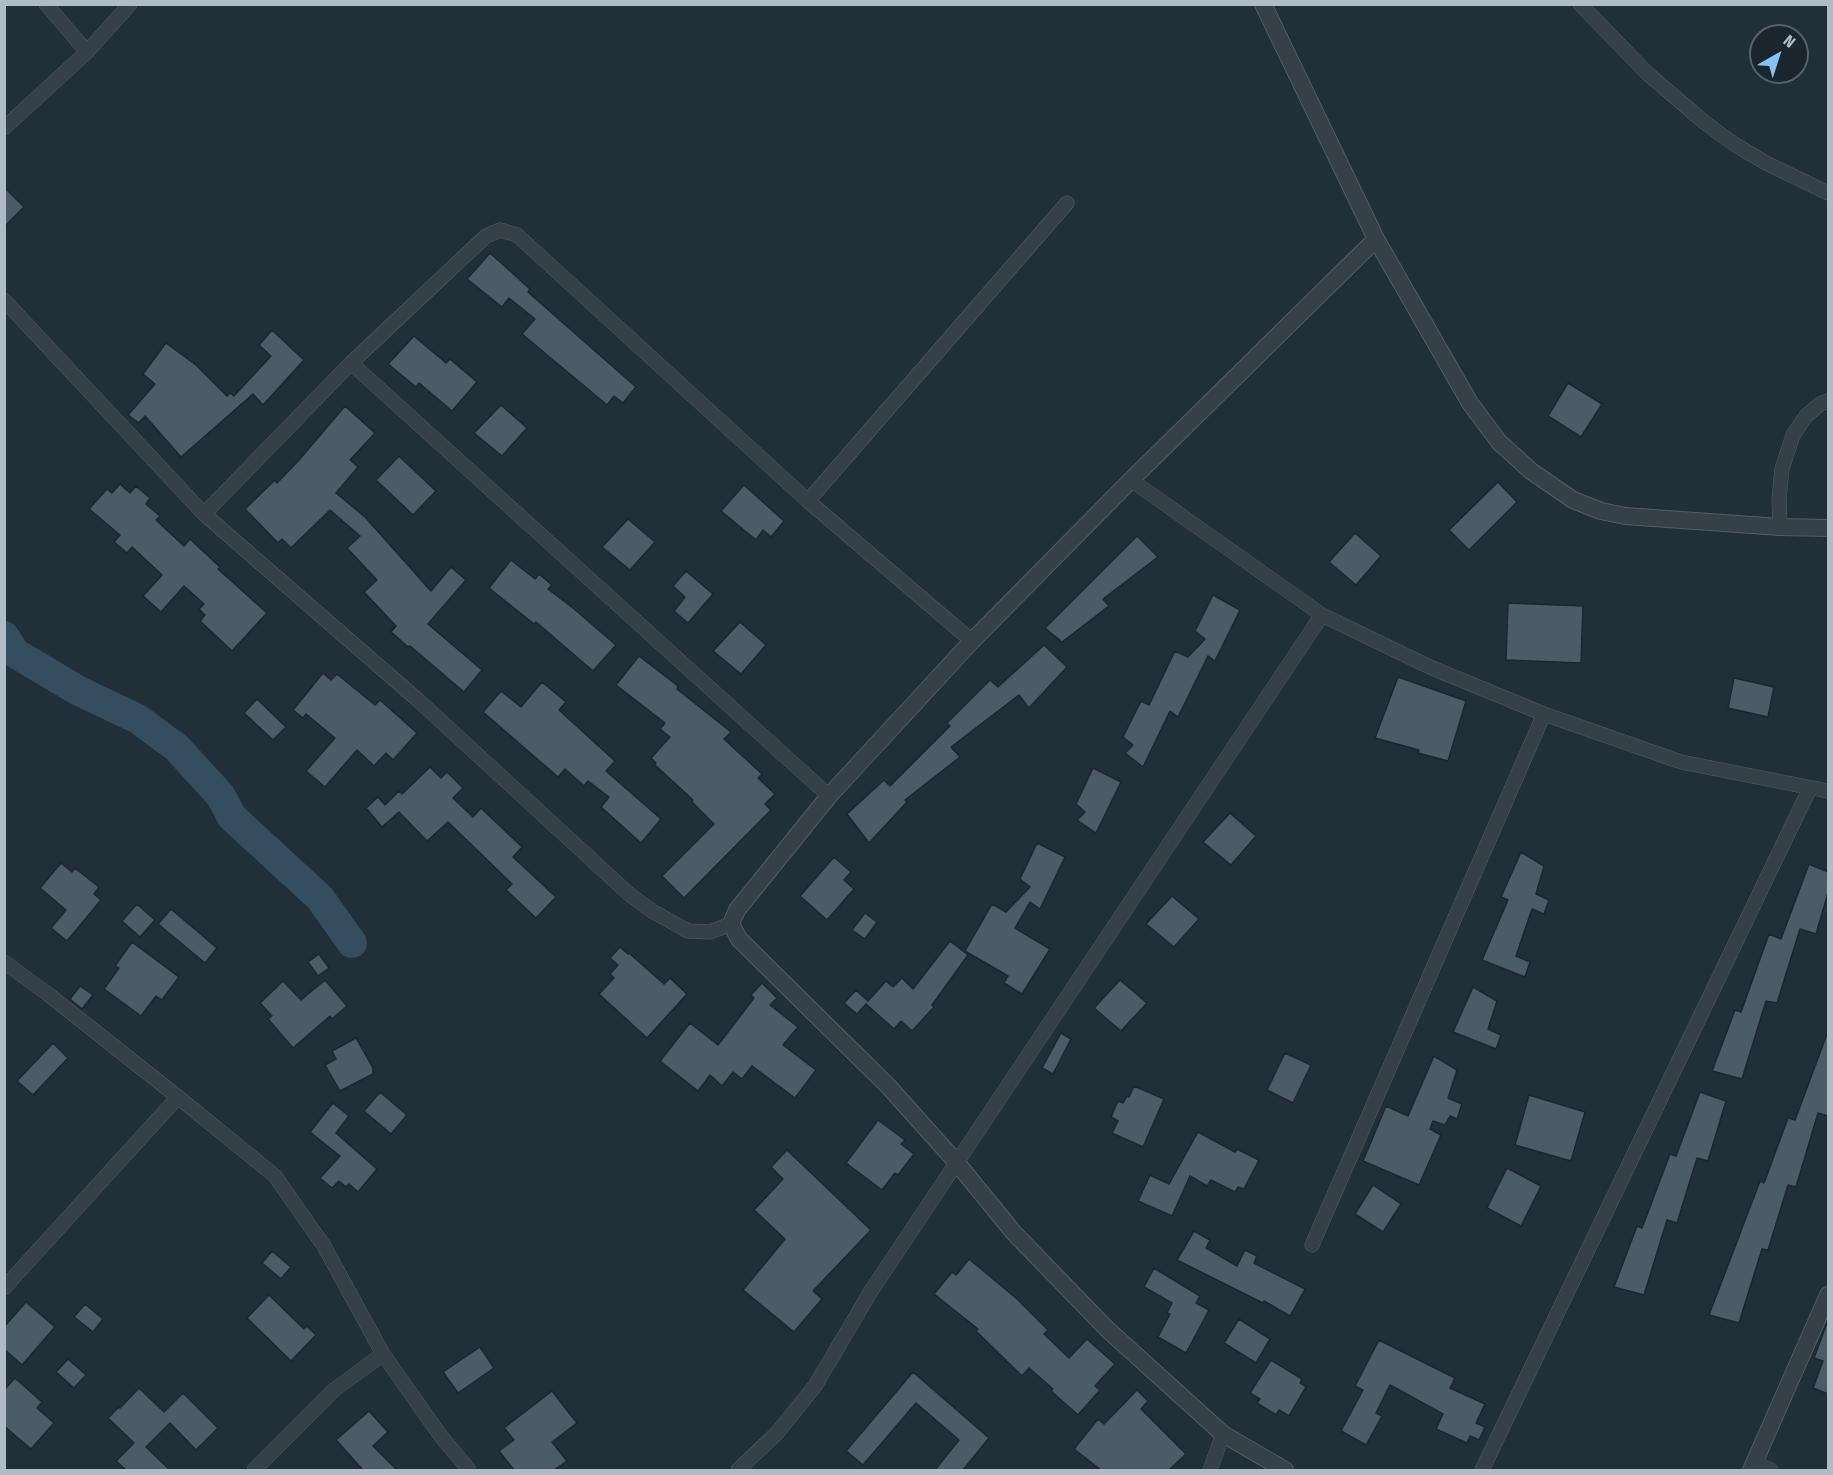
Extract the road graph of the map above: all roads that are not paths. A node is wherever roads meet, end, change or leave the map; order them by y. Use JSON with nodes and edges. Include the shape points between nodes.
{"nodes":[{"id":1,"x":46,"y":4,"type":"edge"},
{"id":2,"x":130,"y":4,"type":"edge"},
{"id":3,"x":1263,"y":4,"type":"edge"},
{"id":4,"x":1580,"y":4,"type":"edge"},
{"id":5,"x":87,"y":52,"type":"junction"},
{"id":6,"x":4,"y":128,"type":"edge"},
{"id":7,"x":1828,"y":193,"type":"edge"},
{"id":8,"x":1067,"y":203,"type":"dead end"},
{"id":9,"x":1376,"y":239,"type":"junction"},
{"id":10,"x":4,"y":300,"type":"edge"},
{"id":11,"x":351,"y":363,"type":"junction"},
{"id":12,"x":1828,"y":401,"type":"edge"},
{"id":13,"x":1131,"y":480,"type":"junction"},
{"id":14,"x":808,"y":501,"type":"junction"},
{"id":15,"x":204,"y":514,"type":"junction"},
{"id":16,"x":1780,"y":526,"type":"junction"},
{"id":17,"x":1828,"y":528,"type":"edge"},
{"id":18,"x":1322,"y":615,"type":"junction"},
{"id":19,"x":972,"y":641,"type":"junction"},
{"id":20,"x":1544,"y":714,"type":"junction"},
{"id":21,"x":1810,"y":788,"type":"junction"},
{"id":22,"x":1828,"y":791,"type":"edge"},
{"id":23,"x":829,"y":796,"type":"junction"},
{"id":24,"x":731,"y":924,"type":"junction"},
{"id":25,"x":4,"y":962,"type":"edge"},
{"id":26,"x":178,"y":1097,"type":"junction"},
{"id":27,"x":957,"y":1162,"type":"junction"},
{"id":28,"x":1312,"y":1245,"type":"dead end"},
{"id":29,"x":4,"y":1288,"type":"edge"},
{"id":30,"x":1828,"y":1295,"type":"edge"},
{"id":31,"x":382,"y":1354,"type":"junction"},
{"id":32,"x":1223,"y":1434,"type":"junction"},
{"id":33,"x":1753,"y":1467,"type":"edge"},
{"id":34,"x":254,"y":1470,"type":"edge"},
{"id":35,"x":469,"y":1470,"type":"edge"},
{"id":36,"x":738,"y":1470,"type":"edge"},
{"id":37,"x":1210,"y":1470,"type":"edge"},
{"id":38,"x":1284,"y":1470,"type":"edge"},
{"id":39,"x":1482,"y":1470,"type":"edge"},
{"id":40,"x":1771,"y":1470,"type":"edge"}],
"edges":[{"from":1,"to":5,"type":"street"},
{"from":2,"to":5,"type":"street"},
{"from":3,"to":9,"type":"street"},
{"from":4,"to":7,"type":"street","via":[[1648,74],[1704,122],[1742,149]]},
{"from":5,"to":6,"type":"street"},
{"from":8,"to":14,"type":"street"},
{"from":9,"to":13,"type":"street"},
{"from":9,"to":16,"type":"street","via":[[1470,403],[1499,442],[1531,471],[1573,500],[1601,511]]},
{"from":10,"to":15,"type":"street"},
{"from":11,"to":14,"type":"street","via":[[486,236],[501,230],[517,236]]},
{"from":11,"to":15,"type":"street"},
{"from":11,"to":23,"type":"street"},
{"from":12,"to":16,"type":"street","via":[[1806,416],[1793,435],[1782,469]]},
{"from":13,"to":18,"type":"street"},
{"from":13,"to":19,"type":"street"},
{"from":14,"to":19,"type":"street"},
{"from":15,"to":24,"type":"street","via":[[419,701],[629,894],[688,931],[710,932]]},
{"from":16,"to":17,"type":"street"},
{"from":18,"to":20,"type":"street","via":[[1432,668]]},
{"from":18,"to":27,"type":"street"},
{"from":19,"to":23,"type":"street"},
{"from":20,"to":21,"type":"street","via":[[1681,762]]},
{"from":20,"to":28,"type":"street"},
{"from":21,"to":22,"type":"street"},
{"from":21,"to":39,"type":"street"},
{"from":23,"to":24,"type":"street","via":[[737,910]]},
{"from":24,"to":27,"type":"street","via":[[739,939],[889,1087]]},
{"from":25,"to":26,"type":"street"},
{"from":26,"to":29,"type":"street"},
{"from":26,"to":31,"type":"street","via":[[275,1176],[324,1246]]},
{"from":27,"to":32,"type":"street","via":[[1014,1233],[1099,1321]]},
{"from":27,"to":36,"type":"street","via":[[871,1291],[815,1386],[777,1433]]},
{"from":30,"to":33,"type":"street"},
{"from":31,"to":34,"type":"street","via":[[334,1390]]},
{"from":31,"to":35,"type":"street"},
{"from":32,"to":37,"type":"street"},
{"from":32,"to":38,"type":"street"},
{"from":33,"to":40,"type":"street"}]}
